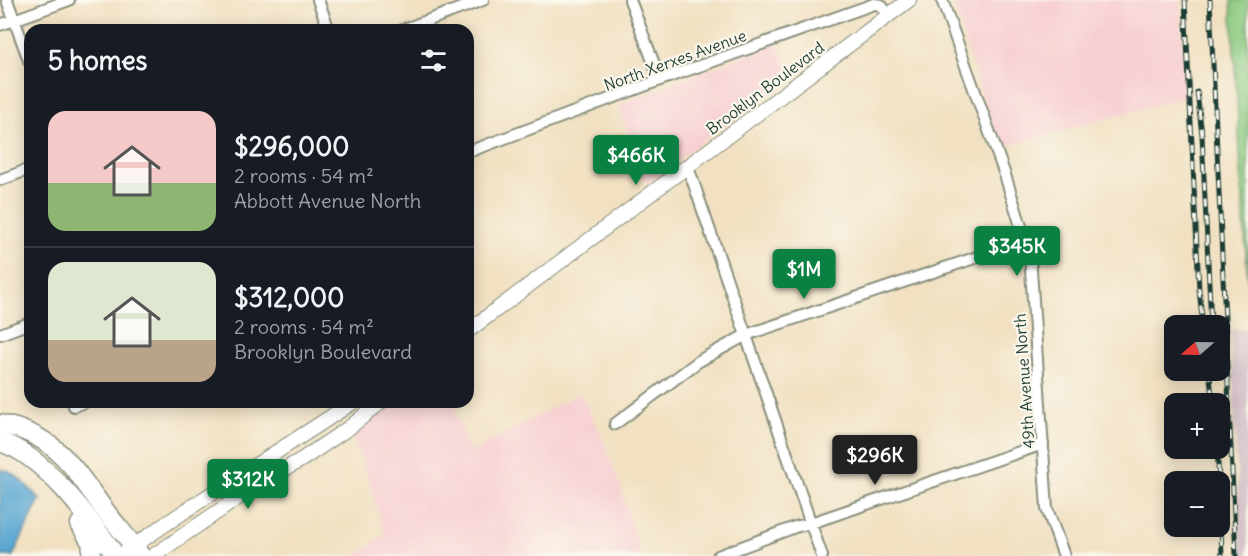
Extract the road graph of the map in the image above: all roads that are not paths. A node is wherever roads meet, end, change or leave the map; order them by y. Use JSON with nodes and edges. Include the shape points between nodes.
{"nodes":[{"id":1,"x":8,"y":0,"type":"edge"},
{"id":2,"x":69,"y":0,"type":"edge"},
{"id":3,"x":318,"y":0,"type":"edge"},
{"id":4,"x":483,"y":0,"type":"edge"},
{"id":5,"x":630,"y":0,"type":"edge"},
{"id":6,"x":909,"y":0,"type":"edge"},
{"id":7,"x":942,"y":0,"type":"edge"},
{"id":8,"x":889,"y":15,"type":"junction"},
{"id":9,"x":15,"y":20,"type":"junction"},
{"id":10,"x":327,"y":24,"type":"edge"},
{"id":11,"x":418,"y":24,"type":"edge"},
{"id":12,"x":0,"y":25,"type":"edge"},
{"id":13,"x":24,"y":46,"type":"edge"},
{"id":14,"x":660,"y":80,"type":"junction"},
{"id":15,"x":474,"y":150,"type":"edge"},
{"id":16,"x":688,"y":167,"type":"junction"},
{"id":17,"x":24,"y":171,"type":"edge"},
{"id":18,"x":0,"y":180,"type":"edge"},
{"id":19,"x":1025,"y":241,"type":"junction"},
{"id":20,"x":24,"y":325,"type":"edge"},
{"id":21,"x":474,"y":327,"type":"edge"},
{"id":22,"x":0,"y":334,"type":"edge"},
{"id":23,"x":746,"y":335,"type":"junction"},
{"id":24,"x":344,"y":408,"type":"edge"},
{"id":25,"x":373,"y":408,"type":"edge"},
{"id":26,"x":0,"y":424,"type":"edge"},
{"id":27,"x":615,"y":424,"type":"dead end"},
{"id":28,"x":0,"y":442,"type":"edge"},
{"id":29,"x":1043,"y":444,"type":"junction"},
{"id":30,"x":36,"y":461,"type":"junction"},
{"id":31,"x":811,"y":523,"type":"junction"},
{"id":32,"x":128,"y":553,"type":"edge"},
{"id":33,"x":91,"y":556,"type":"edge"},
{"id":34,"x":153,"y":556,"type":"edge"},
{"id":35,"x":718,"y":556,"type":"edge"},
{"id":36,"x":822,"y":556,"type":"edge"},
{"id":37,"x":1064,"y":556,"type":"edge"}],
"edges":[{"from":1,"to":9,"type":"street"},
{"from":2,"to":9,"type":"street"},
{"from":3,"to":10,"type":"street"},
{"from":4,"to":11,"type":"street"},
{"from":5,"to":14,"type":"street"},
{"from":6,"to":8,"type":"main road","name":"Brooklyn Boulevard"},
{"from":7,"to":19,"type":"street","name":"49th Avenue North"},
{"from":8,"to":14,"type":"street","name":"North Xerxes Avenue","via":[[874,4]]},
{"from":8,"to":16,"type":"main road","name":"Brooklyn Boulevard"},
{"from":9,"to":12,"type":"street"},
{"from":9,"to":13,"type":"street"},
{"from":14,"to":15,"type":"street","name":"North Xerxes Avenue"},
{"from":16,"to":21,"type":"main road","name":"Brooklyn Boulevard"},
{"from":16,"to":23,"type":"street"},
{"from":17,"to":18,"type":"street"},
{"from":19,"to":23,"type":"street"},
{"from":19,"to":29,"type":"street","name":"49th Avenue North","via":[[1030,255]]},
{"from":20,"to":22,"type":"street"},
{"from":23,"to":27,"type":"street","via":[[699,362]]},
{"from":23,"to":31,"type":"street"},
{"from":24,"to":32,"type":"main road","via":[[213,492]]},
{"from":25,"to":34,"type":"main road","via":[[331,440]]},
{"from":26,"to":32,"type":"highway","via":[[23,429],[63,454]]},
{"from":28,"to":30,"type":"highway"},
{"from":29,"to":31,"type":"street"},
{"from":29,"to":37,"type":"street","name":"49th Avenue North","via":[[1047,509]]},
{"from":30,"to":32,"type":"highway"},
{"from":30,"to":33,"type":"highway","via":[[87,532]]},
{"from":31,"to":35,"type":"street"},
{"from":31,"to":36,"type":"street"}]}
